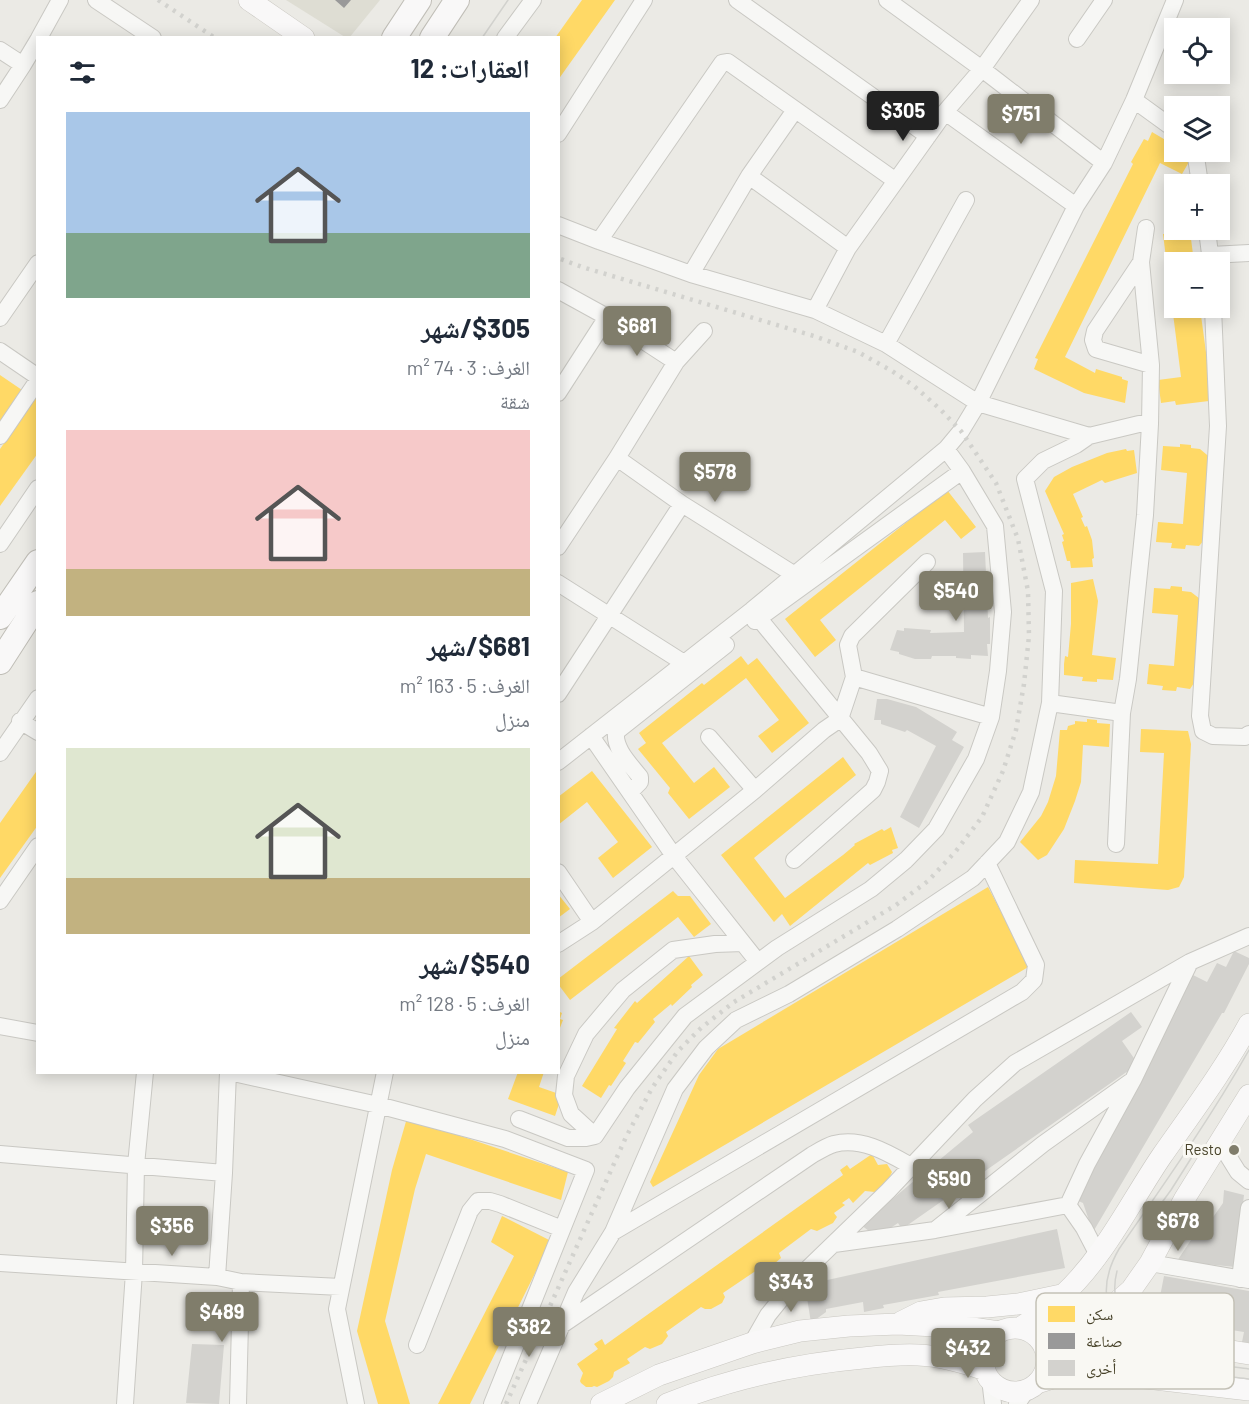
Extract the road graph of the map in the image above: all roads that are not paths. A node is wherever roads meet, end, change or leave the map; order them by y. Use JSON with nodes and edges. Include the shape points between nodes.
{"nodes":[{"id":1,"x":60,"y":0,"type":"edge"},
{"id":2,"x":96,"y":0,"type":"edge"},
{"id":3,"x":249,"y":0,"type":"edge"},
{"id":4,"x":419,"y":0,"type":"edge"},
{"id":5,"x":457,"y":0,"type":"edge"},
{"id":6,"x":533,"y":0,"type":"edge"},
{"id":7,"x":644,"y":0,"type":"edge"},
{"id":8,"x":737,"y":0,"type":"edge"},
{"id":9,"x":887,"y":0,"type":"edge"},
{"id":10,"x":1031,"y":0,"type":"edge"},
{"id":11,"x":1104,"y":0,"type":"edge"},
{"id":12,"x":1175,"y":0,"type":"edge"},
{"id":13,"x":907,"y":6,"type":"edge"},
{"id":14,"x":40,"y":36,"type":"edge"},
{"id":15,"x":150,"y":36,"type":"edge"},
{"id":16,"x":301,"y":36,"type":"edge"},
{"id":17,"x":395,"y":36,"type":"edge"},
{"id":18,"x":433,"y":36,"type":"edge"},
{"id":19,"x":507,"y":36,"type":"edge"},
{"id":20,"x":1077,"y":39,"type":"dead end"},
{"id":21,"x":36,"y":42,"type":"edge"},
{"id":22,"x":0,"y":50,"type":"edge"},
{"id":23,"x":23,"y":65,"type":"junction"},
{"id":24,"x":982,"y":69,"type":"junction"},
{"id":25,"x":0,"y":100,"type":"edge"},
{"id":26,"x":1134,"y":100,"type":"junction"},
{"id":27,"x":795,"y":110,"type":"junction"},
{"id":28,"x":945,"y":112,"type":"junction"},
{"id":29,"x":1164,"y":122,"type":"edge"},
{"id":30,"x":560,"y":131,"type":"edge"},
{"id":31,"x":928,"y":136,"type":"junction"},
{"id":32,"x":1104,"y":164,"type":"junction"},
{"id":33,"x":749,"y":176,"type":"junction"},
{"id":34,"x":896,"y":181,"type":"junction"},
{"id":35,"x":966,"y":200,"type":"dead end"},
{"id":36,"x":1076,"y":206,"type":"junction"},
{"id":37,"x":560,"y":226,"type":"edge"},
{"id":38,"x":1146,"y":228,"type":"dead end"},
{"id":39,"x":599,"y":241,"type":"junction"},
{"id":40,"x":848,"y":248,"type":"junction"},
{"id":41,"x":1249,"y":254,"type":"edge"},
{"id":42,"x":1230,"y":256,"type":"edge"},
{"id":43,"x":1141,"y":262,"type":"junction"},
{"id":44,"x":36,"y":266,"type":"edge"},
{"id":45,"x":691,"y":274,"type":"junction"},
{"id":46,"x":560,"y":291,"type":"edge"},
{"id":47,"x":815,"y":310,"type":"junction"},
{"id":48,"x":607,"y":317,"type":"junction"},
{"id":49,"x":0,"y":318,"type":"edge"},
{"id":50,"x":1213,"y":318,"type":"edge"},
{"id":51,"x":704,"y":331,"type":"dead end"},
{"id":52,"x":886,"y":344,"type":"junction"},
{"id":53,"x":0,"y":351,"type":"edge"},
{"id":54,"x":676,"y":362,"type":"junction"},
{"id":55,"x":1151,"y":365,"type":"junction"},
{"id":56,"x":36,"y":377,"type":"edge"},
{"id":57,"x":36,"y":381,"type":"edge"},
{"id":58,"x":560,"y":390,"type":"edge"},
{"id":59,"x":978,"y":403,"type":"junction"},
{"id":60,"x":1150,"y":424,"type":"junction"},
{"id":61,"x":0,"y":436,"type":"edge"},
{"id":62,"x":1089,"y":436,"type":"junction"},
{"id":63,"x":945,"y":448,"type":"junction"},
{"id":64,"x":617,"y":458,"type":"junction"},
{"id":65,"x":962,"y":471,"type":"junction"},
{"id":66,"x":36,"y":492,"type":"edge"},
{"id":67,"x":682,"y":504,"type":"junction"},
{"id":68,"x":0,"y":544,"type":"edge"},
{"id":69,"x":560,"y":544,"type":"edge"},
{"id":70,"x":927,"y":562,"type":"dead end"},
{"id":71,"x":36,"y":565,"type":"edge"},
{"id":72,"x":795,"y":575,"type":"junction"},
{"id":73,"x":560,"y":584,"type":"edge"},
{"id":74,"x":36,"y":606,"type":"edge"},
{"id":75,"x":756,"y":614,"type":"junction"},
{"id":76,"x":0,"y":616,"type":"edge"},
{"id":77,"x":609,"y":616,"type":"junction"},
{"id":78,"x":0,"y":662,"type":"edge"},
{"id":79,"x":684,"y":663,"type":"junction"},
{"id":80,"x":854,"y":677,"type":"junction"},
{"id":81,"x":560,"y":691,"type":"edge"},
{"id":82,"x":36,"y":701,"type":"edge"},
{"id":83,"x":1050,"y":703,"type":"junction"},
{"id":84,"x":1122,"y":713,"type":"junction"},
{"id":85,"x":991,"y":717,"type":"junction"},
{"id":86,"x":840,"y":719,"type":"junction"},
{"id":87,"x":20,"y":721,"type":"junction"},
{"id":88,"x":36,"y":731,"type":"edge"},
{"id":89,"x":1249,"y":734,"type":"edge"},
{"id":90,"x":591,"y":736,"type":"junction"},
{"id":91,"x":709,"y":737,"type":"dead end"},
{"id":92,"x":0,"y":753,"type":"edge"},
{"id":93,"x":560,"y":760,"type":"edge"},
{"id":94,"x":755,"y":790,"type":"junction"},
{"id":95,"x":630,"y":792,"type":"junction"},
{"id":96,"x":1116,"y":844,"type":"dead end"},
{"id":97,"x":36,"y":849,"type":"edge"},
{"id":98,"x":674,"y":856,"type":"junction"},
{"id":99,"x":794,"y":860,"type":"dead end"},
{"id":100,"x":987,"y":863,"type":"junction"},
{"id":101,"x":560,"y":875,"type":"edge"},
{"id":102,"x":0,"y":901,"type":"edge"},
{"id":103,"x":592,"y":922,"type":"junction"},
{"id":104,"x":1249,"y":936,"type":"edge"},
{"id":105,"x":560,"y":943,"type":"edge"},
{"id":106,"x":743,"y":943,"type":"junction"},
{"id":107,"x":758,"y":962,"type":"junction"},
{"id":108,"x":1190,"y":962,"type":"junction"},
{"id":109,"x":1249,"y":1024,"type":"edge"},
{"id":110,"x":0,"y":1026,"type":"edge"},
{"id":111,"x":36,"y":1033,"type":"edge"},
{"id":112,"x":145,"y":1074,"type":"edge"},
{"id":113,"x":229,"y":1074,"type":"edge"},
{"id":114,"x":385,"y":1074,"type":"edge"},
{"id":115,"x":258,"y":1075,"type":"edge"},
{"id":116,"x":1133,"y":1080,"type":"junction"},
{"id":117,"x":1249,"y":1095,"type":"edge"},
{"id":118,"x":378,"y":1105,"type":"junction"},
{"id":119,"x":519,"y":1119,"type":"dead end"},
{"id":120,"x":595,"y":1136,"type":"junction"},
{"id":121,"x":1220,"y":1143,"type":"junction"},
{"id":122,"x":0,"y":1154,"type":"edge"},
{"id":123,"x":136,"y":1165,"type":"junction"},
{"id":124,"x":912,"y":1166,"type":"junction"},
{"id":125,"x":224,"y":1173,"type":"junction"},
{"id":126,"x":1249,"y":1181,"type":"edge"},
{"id":127,"x":1068,"y":1205,"type":"junction"},
{"id":128,"x":1249,"y":1208,"type":"edge"},
{"id":129,"x":562,"y":1229,"type":"junction"},
{"id":130,"x":935,"y":1230,"type":"junction"},
{"id":131,"x":614,"y":1232,"type":"junction"},
{"id":132,"x":834,"y":1244,"type":"junction"},
{"id":133,"x":1098,"y":1255,"type":"junction"},
{"id":134,"x":0,"y":1263,"type":"edge"},
{"id":135,"x":1150,"y":1263,"type":"junction"},
{"id":136,"x":134,"y":1272,"type":"junction"},
{"id":137,"x":217,"y":1276,"type":"junction"},
{"id":138,"x":1244,"y":1279,"type":"edge"},
{"id":139,"x":241,"y":1282,"type":"junction"},
{"id":140,"x":341,"y":1287,"type":"junction"},
{"id":141,"x":1131,"y":1290,"type":"junction"},
{"id":142,"x":1066,"y":1293,"type":"edge"},
{"id":143,"x":1128,"y":1293,"type":"edge"},
{"id":144,"x":1131,"y":1293,"type":"edge"},
{"id":145,"x":1036,"y":1300,"type":"edge"},
{"id":146,"x":987,"y":1308,"type":"junction"},
{"id":147,"x":1036,"y":1317,"type":"edge"},
{"id":148,"x":898,"y":1324,"type":"junction"},
{"id":149,"x":562,"y":1326,"type":"junction"},
{"id":150,"x":1009,"y":1329,"type":"junction"},
{"id":151,"x":1036,"y":1336,"type":"edge"},
{"id":152,"x":752,"y":1343,"type":"junction"},
{"id":153,"x":417,"y":1345,"type":"dead end"},
{"id":154,"x":1234,"y":1352,"type":"edge"},
{"id":155,"x":1249,"y":1354,"type":"edge"},
{"id":156,"x":987,"y":1374,"type":"junction"},
{"id":157,"x":1234,"y":1388,"type":"edge"},
{"id":158,"x":1249,"y":1390,"type":"edge"},
{"id":159,"x":1027,"y":1392,"type":"edge"},
{"id":160,"x":125,"y":1404,"type":"edge"},
{"id":161,"x":238,"y":1404,"type":"edge"},
{"id":162,"x":356,"y":1404,"type":"edge"},
{"id":163,"x":492,"y":1404,"type":"edge"},
{"id":164,"x":528,"y":1404,"type":"edge"},
{"id":165,"x":601,"y":1404,"type":"edge"},
{"id":166,"x":667,"y":1404,"type":"edge"},
{"id":167,"x":993,"y":1404,"type":"edge"}],
"edges":[{"from":1,"to":14,"type":"street"},
{"from":2,"to":15,"type":"street"},
{"from":3,"to":16,"type":"main road"},
{"from":4,"to":17,"type":"highway"},
{"from":5,"to":18,"type":"highway"},
{"from":6,"to":19,"type":"street"},
{"from":7,"to":30,"type":"street"},
{"from":8,"to":31,"type":"street"},
{"from":9,"to":13,"type":"street"},
{"from":10,"to":24,"type":"street"},
{"from":11,"to":20,"type":"street"},
{"from":12,"to":26,"type":"street"},
{"from":13,"to":24,"type":"street"},
{"from":21,"to":23,"type":"street"},
{"from":22,"to":23,"type":"street"},
{"from":23,"to":25,"type":"street"},
{"from":24,"to":28,"type":"street"},
{"from":24,"to":32,"type":"street"},
{"from":26,"to":29,"type":"street"},
{"from":26,"to":32,"type":"street"},
{"from":27,"to":33,"type":"street"},
{"from":27,"to":34,"type":"street"},
{"from":27,"to":39,"type":"street","via":[[728,62],[722,63]]},
{"from":28,"to":31,"type":"street"},
{"from":28,"to":36,"type":"street"},
{"from":31,"to":34,"type":"street"},
{"from":32,"to":36,"type":"street"},
{"from":33,"to":40,"type":"street"},
{"from":33,"to":45,"type":"street"},
{"from":34,"to":40,"type":"street"},
{"from":35,"to":52,"type":"street"},
{"from":36,"to":59,"type":"street"},
{"from":37,"to":39,"type":"street"},
{"from":38,"to":43,"type":"street"},
{"from":39,"to":45,"type":"street"},
{"from":40,"to":47,"type":"street"},
{"from":41,"to":42,"type":"street"},
{"from":43,"to":55,"type":"street"},
{"from":43,"to":55,"type":"street","via":[[1092,340],[1096,349]]},
{"from":44,"to":49,"type":"street"},
{"from":45,"to":47,"type":"street"},
{"from":46,"to":48,"type":"street"},
{"from":47,"to":52,"type":"street"},
{"from":48,"to":54,"type":"street"},
{"from":48,"to":58,"type":"street"},
{"from":50,"to":89,"type":"street","via":[[1218,426],[1200,716],[1203,731],[1213,736]]},
{"from":51,"to":54,"type":"street"},
{"from":52,"to":59,"type":"street"},
{"from":53,"to":56,"type":"street"},
{"from":54,"to":64,"type":"street"},
{"from":55,"to":60,"type":"street"},
{"from":57,"to":61,"type":"street"},
{"from":59,"to":62,"type":"street"},
{"from":59,"to":63,"type":"street"},
{"from":60,"to":62,"type":"street"},
{"from":60,"to":84,"type":"street"},
{"from":62,"to":83,"type":"street","via":[[1043,461],[1025,479],[1054,591]]},
{"from":63,"to":65,"type":"street"},
{"from":63,"to":72,"type":"street"},
{"from":64,"to":67,"type":"street"},
{"from":64,"to":69,"type":"street"},
{"from":65,"to":75,"type":"street"},
{"from":65,"to":85,"type":"street","via":[[995,526],[1003,612]]},
{"from":66,"to":68,"type":"street"},
{"from":67,"to":72,"type":"street"},
{"from":67,"to":77,"type":"street"},
{"from":70,"to":80,"type":"street","via":[[852,636],[848,645]]},
{"from":71,"to":76,"type":"highway"},
{"from":72,"to":75,"type":"street"},
{"from":73,"to":77,"type":"street"},
{"from":74,"to":78,"type":"highway"},
{"from":75,"to":79,"type":"street"},
{"from":75,"to":86,"type":"street"},
{"from":75,"to":95,"type":"street","via":[[616,732],[620,750],[640,777]]},
{"from":77,"to":79,"type":"street"},
{"from":77,"to":81,"type":"street"},
{"from":79,"to":90,"type":"street"},
{"from":80,"to":85,"type":"street"},
{"from":80,"to":86,"type":"street"},
{"from":82,"to":87,"type":"street"},
{"from":83,"to":84,"type":"street"},
{"from":83,"to":100,"type":"street","via":[[1031,792],[1007,842]]},
{"from":84,"to":96,"type":"street"},
{"from":85,"to":107,"type":"street","via":[[976,759],[936,829],[871,889]]},
{"from":86,"to":94,"type":"street"},
{"from":86,"to":99,"type":"street","via":[[880,771],[878,782]]},
{"from":87,"to":88,"type":"street"},
{"from":87,"to":92,"type":"street"},
{"from":90,"to":93,"type":"street"},
{"from":90,"to":95,"type":"street"},
{"from":91,"to":94,"type":"street"},
{"from":94,"to":98,"type":"street"},
{"from":95,"to":98,"type":"street"},
{"from":97,"to":102,"type":"street"},
{"from":98,"to":103,"type":"street"},
{"from":98,"to":106,"type":"street"},
{"from":100,"to":131,"type":"street","via":[[973,878],[897,929],[789,994],[736,1020],[706,1048],[675,1089]]},
{"from":100,"to":131,"type":"street","via":[[1036,965],[1034,980],[1022,992]]},
{"from":101,"to":103,"type":"street"},
{"from":103,"to":105,"type":"street"},
{"from":104,"to":108,"type":"street"},
{"from":106,"to":107,"type":"street"},
{"from":106,"to":120,"type":"street","via":[[673,950],[623,990],[586,1034],[566,1076],[564,1095],[571,1114]]},
{"from":107,"to":120,"type":"street","via":[[685,1017],[627,1088]]},
{"from":108,"to":116,"type":"street"},
{"from":108,"to":124,"type":"street","via":[[1015,1063]]},
{"from":109,"to":133,"type":"main road"},
{"from":110,"to":111,"type":"street"},
{"from":112,"to":123,"type":"street"},
{"from":113,"to":125,"type":"street"},
{"from":114,"to":118,"type":"street"},
{"from":115,"to":118,"type":"street"},
{"from":116,"to":127,"type":"street"},
{"from":116,"to":130,"type":"street","via":[[1043,1144]]},
{"from":117,"to":121,"type":"main road"},
{"from":118,"to":129,"type":"street","via":[[506,1139],[586,1170]]},
{"from":118,"to":140,"type":"street"},
{"from":119,"to":120,"type":"street","via":[[568,1138]]},
{"from":121,"to":126,"type":"street","via":[[1238,1172]]},
{"from":121,"to":135,"type":"main road"},
{"from":122,"to":123,"type":"street"},
{"from":123,"to":125,"type":"street"},
{"from":123,"to":136,"type":"street"},
{"from":124,"to":132,"type":"street"},
{"from":124,"to":149,"type":"street","via":[[879,1148],[857,1142],[833,1144]]},
{"from":125,"to":137,"type":"street"},
{"from":127,"to":130,"type":"street"},
{"from":127,"to":133,"type":"street"},
{"from":128,"to":138,"type":"street"},
{"from":129,"to":153,"type":"street","via":[[500,1204],[478,1201],[470,1211]]},
{"from":129,"to":163,"type":"street"},
{"from":130,"to":132,"type":"street"},
{"from":131,"to":149,"type":"street","via":[[576,1292]]},
{"from":132,"to":152,"type":"street","via":[[798,1278]]},
{"from":133,"to":142,"type":"main road"},
{"from":134,"to":136,"type":"street"},
{"from":135,"to":138,"type":"street"},
{"from":135,"to":141,"type":"main road"},
{"from":136,"to":137,"type":"street"},
{"from":136,"to":160,"type":"street"},
{"from":137,"to":139,"type":"street"},
{"from":139,"to":140,"type":"street"},
{"from":139,"to":161,"type":"street"},
{"from":140,"to":162,"type":"street","via":[[337,1309]]},
{"from":141,"to":143,"type":"main road"},
{"from":141,"to":144,"type":"main road"},
{"from":145,"to":146,"type":"main road"},
{"from":146,"to":148,"type":"main road","via":[[921,1312]]},
{"from":146,"to":150,"type":"main road","via":[[1002,1318]]},
{"from":147,"to":150,"type":"main road"},
{"from":148,"to":150,"type":"main road"},
{"from":148,"to":152,"type":"main road","via":[[800,1331]]},
{"from":149,"to":164,"type":"street"},
{"from":150,"to":151,"type":"main road","via":[[1029,1331]]},
{"from":150,"to":156,"type":"main road","via":[[991,1339],[985,1348]]},
{"from":152,"to":165,"type":"main road","via":[[659,1376]]},
{"from":154,"to":155,"type":"main road"},
{"from":156,"to":159,"type":"main road","via":[[1007,1391]]},
{"from":156,"to":166,"type":"main road","via":[[963,1362],[917,1355],[829,1361],[729,1384]]},
{"from":156,"to":167,"type":"street"},
{"from":157,"to":158,"type":"main road"}]}
